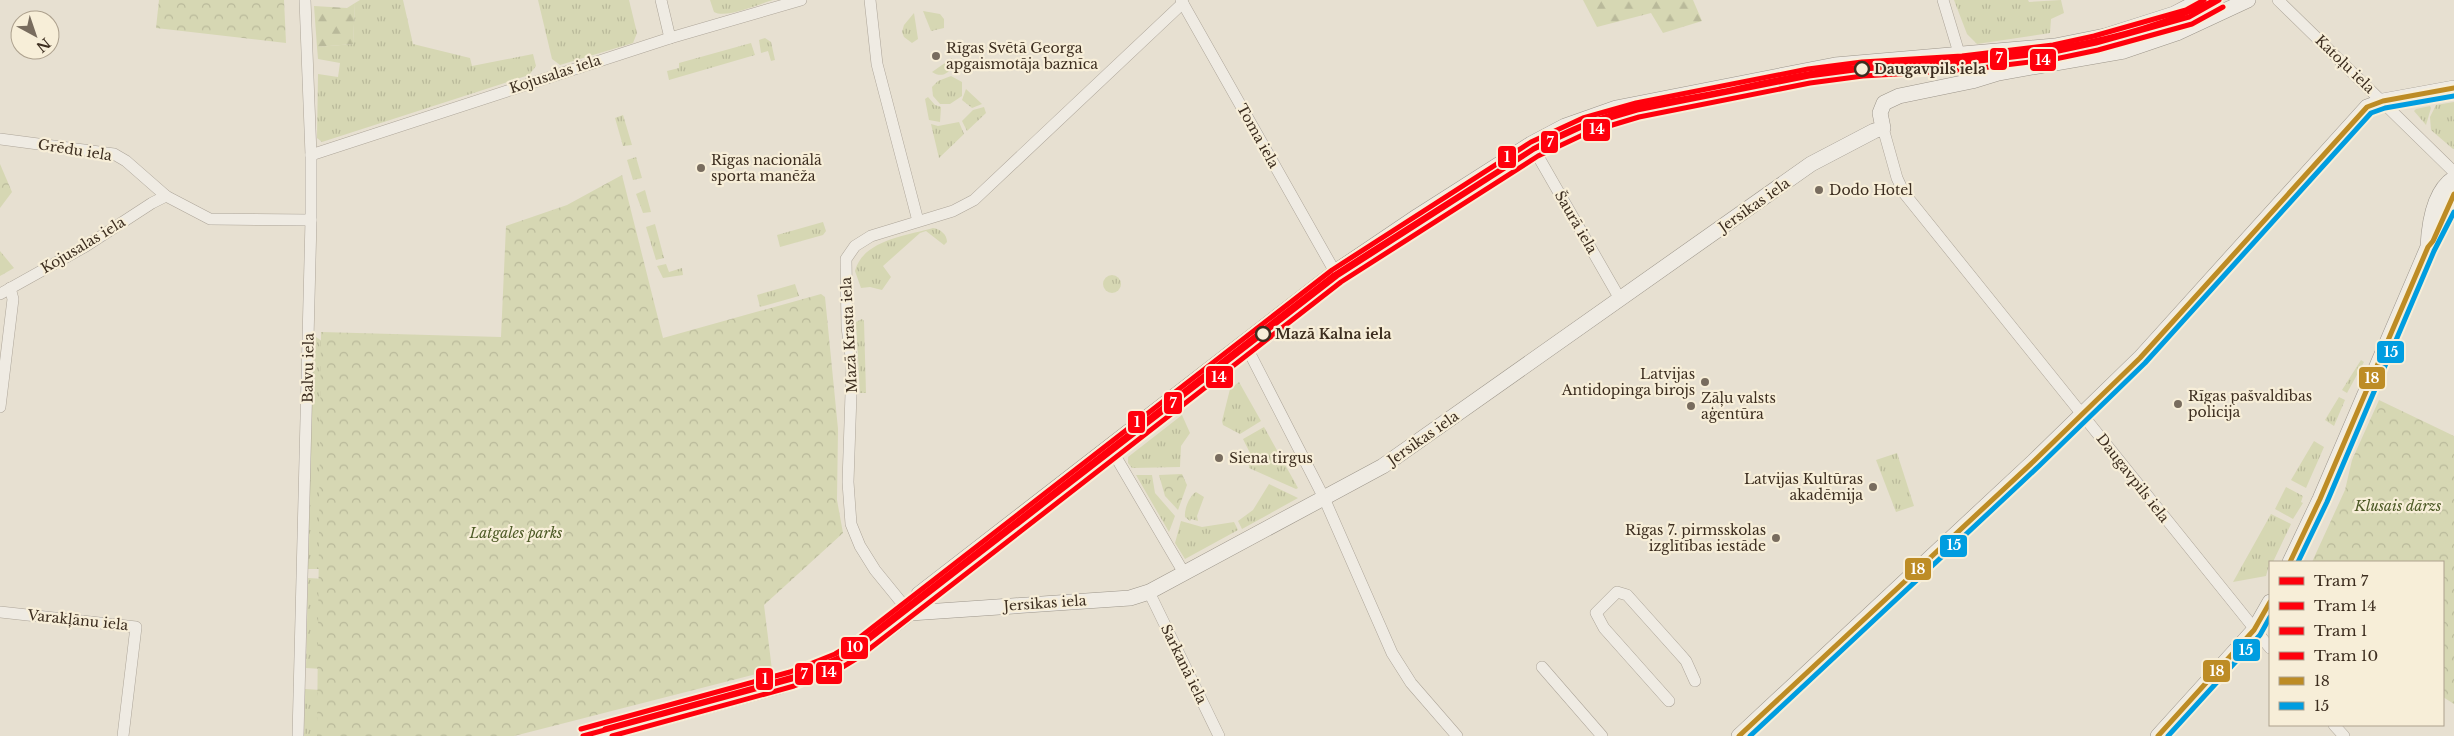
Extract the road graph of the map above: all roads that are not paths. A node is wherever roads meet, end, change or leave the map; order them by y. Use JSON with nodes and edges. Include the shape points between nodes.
{"nodes":[{"id":1,"x":305,"y":0,"type":"edge"},
{"id":2,"x":661,"y":0,"type":"edge"},
{"id":3,"x":801,"y":0,"type":"edge"},
{"id":4,"x":870,"y":0,"type":"edge"},
{"id":5,"x":1943,"y":0,"type":"edge"},
{"id":6,"x":2201,"y":0,"type":"edge"},
{"id":7,"x":2248,"y":0,"type":"edge"},
{"id":8,"x":2278,"y":0,"type":"edge"},
{"id":9,"x":1182,"y":1,"type":"edge"},
{"id":10,"x":670,"y":38,"type":"junction"},
{"id":11,"x":1959,"y":53,"type":"junction"},
{"id":12,"x":1972,"y":81,"type":"junction"},
{"id":13,"x":2454,"y":88,"type":"edge"},
{"id":14,"x":2383,"y":101,"type":"junction"},
{"id":15,"x":1883,"y":128,"type":"junction"},
{"id":16,"x":0,"y":139,"type":"edge"},
{"id":17,"x":1531,"y":144,"type":"junction"},
{"id":18,"x":311,"y":155,"type":"junction"},
{"id":19,"x":2454,"y":172,"type":"edge"},
{"id":20,"x":2454,"y":178,"type":"edge"},
{"id":21,"x":2454,"y":194,"type":"edge"},
{"id":22,"x":166,"y":196,"type":"junction"},
{"id":23,"x":311,"y":220,"type":"junction"},
{"id":24,"x":918,"y":221,"type":"junction"},
{"id":25,"x":2428,"y":247,"type":"junction"},
{"id":26,"x":1335,"y":272,"type":"junction"},
{"id":27,"x":5,"y":291,"type":"edge"},
{"id":28,"x":1620,"y":300,"type":"junction"},
{"id":29,"x":1244,"y":342,"type":"junction"},
{"id":30,"x":0,"y":407,"type":"edge"},
{"id":31,"x":2082,"y":414,"type":"junction"},
{"id":32,"x":1110,"y":447,"type":"junction"},
{"id":33,"x":1324,"y":498,"type":"junction"},
{"id":34,"x":2290,"y":561,"type":"edge"},
{"id":35,"x":1184,"y":573,"type":"junction"},
{"id":36,"x":1149,"y":592,"type":"junction"},
{"id":37,"x":2269,"y":604,"type":"edge"},
{"id":38,"x":0,"y":612,"type":"edge"},
{"id":39,"x":910,"y":613,"type":"junction"},
{"id":40,"x":2254,"y":630,"type":"junction"},
{"id":41,"x":2269,"y":647,"type":"edge"},
{"id":42,"x":1542,"y":668,"type":"dead end"},
{"id":43,"x":1695,"y":681,"type":"dead end"},
{"id":44,"x":1669,"y":701,"type":"dead end"},
{"id":45,"x":2335,"y":726,"type":"edge"},
{"id":46,"x":122,"y":736,"type":"edge"},
{"id":47,"x":298,"y":736,"type":"edge"},
{"id":48,"x":596,"y":736,"type":"edge"},
{"id":49,"x":1219,"y":736,"type":"edge"},
{"id":50,"x":1457,"y":736,"type":"edge"},
{"id":51,"x":1602,"y":736,"type":"edge"},
{"id":52,"x":1739,"y":736,"type":"edge"},
{"id":53,"x":2158,"y":736,"type":"edge"},
{"id":54,"x":2344,"y":736,"type":"edge"}],
"edges":[{"from":1,"to":18,"type":"street","name":"Balvu iela"},
{"from":2,"to":10,"type":"street"},
{"from":3,"to":10,"type":"street","name":"Kojusalas iela"},
{"from":4,"to":24,"type":"street","via":[[877,64]]},
{"from":5,"to":11,"type":"street"},
{"from":6,"to":11,"type":"street","via":[[2174,14],[2105,36],[2055,46]]},
{"from":7,"to":12,"type":"street","via":[[2177,33],[2124,51],[1998,73]]},
{"from":8,"to":14,"type":"street","name":"Katoļu iela"},
{"from":9,"to":24,"type":"street","name":"Mazā Krasta iela","via":[[974,200],[953,211]]},
{"from":9,"to":26,"type":"street","name":"Toma iela"},
{"from":10,"to":18,"type":"street","name":"Kojusalas iela"},
{"from":11,"to":12,"type":"street"},
{"from":11,"to":17,"type":"street","via":[[1835,65],[1616,108],[1573,123]]},
{"from":12,"to":15,"type":"street","name":"Daugavpils iela","via":[[1908,94],[1884,103],[1880,113]]},
{"from":13,"to":14,"type":"street"},
{"from":14,"to":19,"type":"street","name":"Katoļu iela"},
{"from":14,"to":31,"type":"street","via":[[2367,107],[2358,116],[2183,313]]},
{"from":15,"to":28,"type":"street","name":"Jersikas iela","via":[[1811,164]]},
{"from":15,"to":31,"type":"street","name":"Daugavpils iela","via":[[1904,193]]},
{"from":16,"to":22,"type":"street","name":"Grēdu iela","via":[[114,154]]},
{"from":17,"to":26,"type":"street"},
{"from":17,"to":28,"type":"street","name":"Šaurā iela"},
{"from":18,"to":23,"type":"street","name":"Balvu iela"},
{"from":20,"to":25,"type":"street","via":[[2445,183],[2439,197]]},
{"from":21,"to":25,"type":"street"},
{"from":22,"to":23,"type":"street","name":"Grēdu iela","via":[[210,219]]},
{"from":22,"to":27,"type":"street","name":"Kojusalas iela"},
{"from":23,"to":47,"type":"street","name":"Balvu iela"},
{"from":24,"to":39,"type":"street","name":"Mazā Krasta iela","via":[[871,236],[855,246],[846,259],[845,288],[852,364],[848,482],[851,524],[875,570]]},
{"from":25,"to":34,"type":"street"},
{"from":26,"to":29,"type":"street"},
{"from":27,"to":30,"type":"street","via":[[13,299]]},
{"from":28,"to":33,"type":"street","name":"Jersikas iela","via":[[1383,466]]},
{"from":29,"to":32,"type":"street"},
{"from":29,"to":33,"type":"street"},
{"from":31,"to":40,"type":"street","name":"Daugavpils iela"},
{"from":31,"to":52,"type":"street"},
{"from":32,"to":35,"type":"street"},
{"from":32,"to":39,"type":"street","via":[[919,594]]},
{"from":33,"to":35,"type":"street","name":"Jersikas iela"},
{"from":33,"to":50,"type":"street","via":[[1397,662]]},
{"from":35,"to":36,"type":"street","name":"Jersikas iela"},
{"from":36,"to":39,"type":"street","name":"Jersikas iela","via":[[1130,598]]},
{"from":36,"to":49,"type":"street","name":"Sarkanā iela"},
{"from":37,"to":40,"type":"street"},
{"from":38,"to":46,"type":"street","name":"Varakļānu iela","via":[[136,627]]},
{"from":39,"to":48,"type":"street","via":[[857,653],[827,669],[780,686]]},
{"from":40,"to":41,"type":"street","name":"Daugavpils iela"},
{"from":40,"to":53,"type":"street"},
{"from":42,"to":51,"type":"street"},
{"from":43,"to":44,"type":"street","via":[[1686,661],[1673,646],[1627,594],[1617,592],[1596,613],[1604,628]]},
{"from":45,"to":54,"type":"street"}]}
